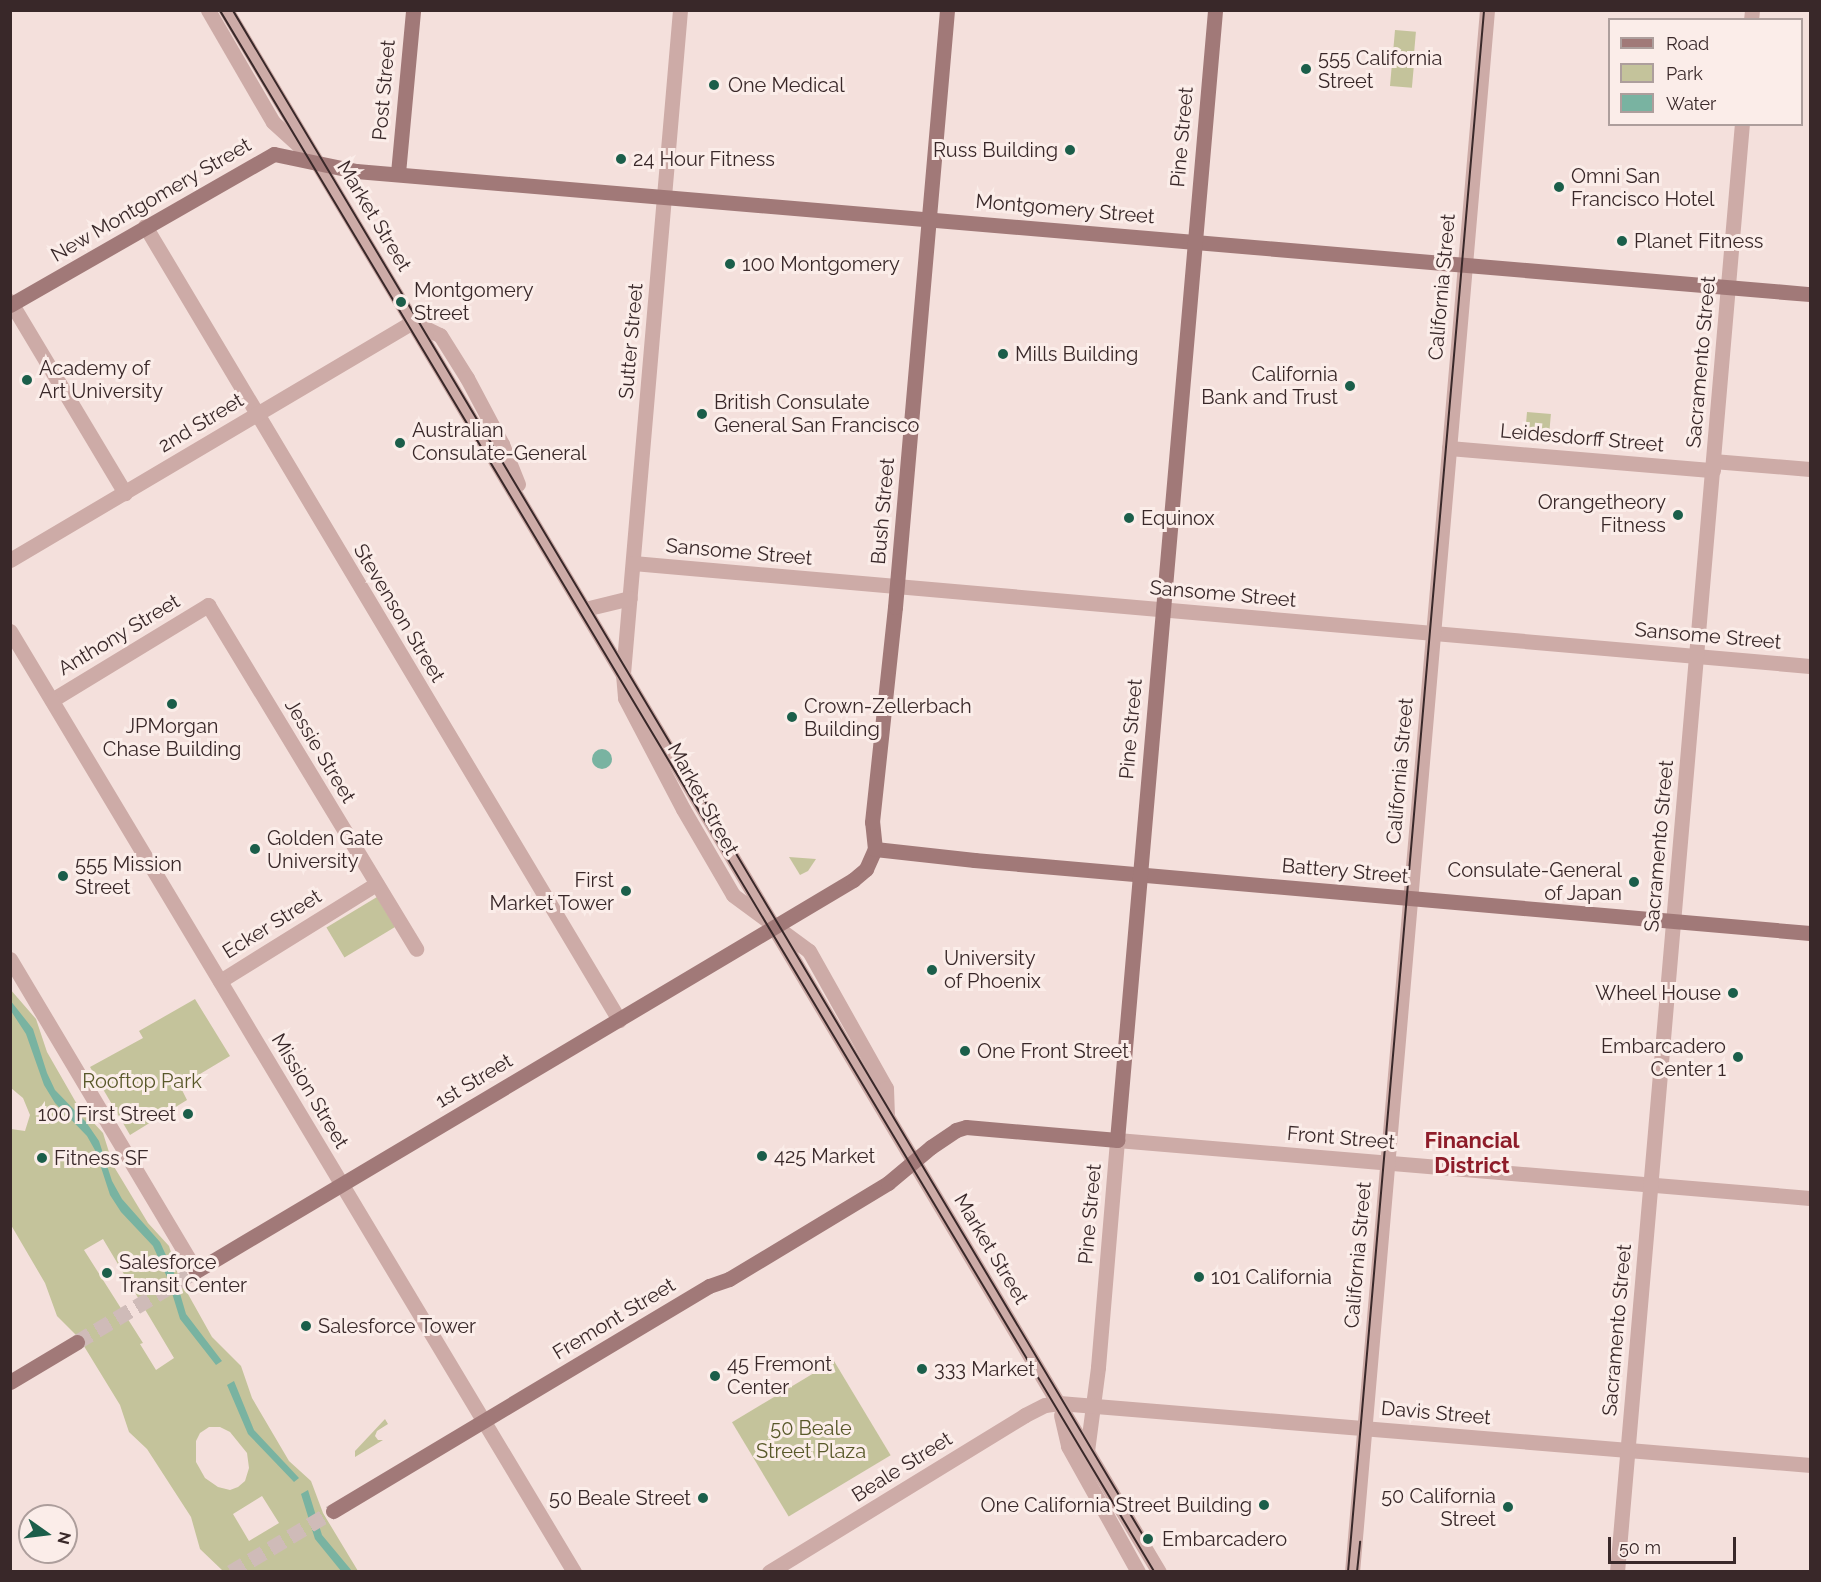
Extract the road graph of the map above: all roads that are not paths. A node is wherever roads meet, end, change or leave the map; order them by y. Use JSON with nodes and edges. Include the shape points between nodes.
{"nodes":[{"id":1,"x":208,"y":10,"type":"edge"},
{"id":2,"x":226,"y":10,"type":"edge"},
{"id":3,"x":234,"y":10,"type":"edge"},
{"id":4,"x":413,"y":10,"type":"edge"},
{"id":5,"x":680,"y":10,"type":"edge"},
{"id":6,"x":948,"y":10,"type":"edge"},
{"id":7,"x":1215,"y":10,"type":"edge"},
{"id":8,"x":1487,"y":10,"type":"edge"},
{"id":9,"x":254,"y":58,"type":"junction"},
{"id":10,"x":1742,"y":126,"type":"edge"},
{"id":11,"x":317,"y":162,"type":"junction"},
{"id":12,"x":398,"y":172,"type":"junction"},
{"id":13,"x":664,"y":195,"type":"junction"},
{"id":14,"x":930,"y":218,"type":"junction"},
{"id":15,"x":145,"y":226,"type":"junction"},
{"id":16,"x":1195,"y":241,"type":"junction"},
{"id":17,"x":1465,"y":264,"type":"junction"},
{"id":18,"x":1728,"y":287,"type":"junction"},
{"id":19,"x":1810,"y":294,"type":"edge"},
{"id":20,"x":11,"y":303,"type":"edge"},
{"id":21,"x":412,"y":322,"type":"junction"},
{"id":22,"x":256,"y":415,"type":"junction"},
{"id":23,"x":1449,"y":448,"type":"junction"},
{"id":24,"x":1713,"y":465,"type":"junction"},
{"id":25,"x":1810,"y":469,"type":"edge"},
{"id":26,"x":125,"y":493,"type":"junction"},
{"id":27,"x":10,"y":561,"type":"edge"},
{"id":28,"x":633,"y":563,"type":"junction"},
{"id":29,"x":897,"y":587,"type":"junction"},
{"id":30,"x":630,"y":598,"type":"junction"},
{"id":31,"x":208,"y":605,"type":"joint"},
{"id":32,"x":585,"y":609,"type":"junction"},
{"id":33,"x":1162,"y":610,"type":"junction"},
{"id":34,"x":10,"y":631,"type":"edge"},
{"id":35,"x":1433,"y":633,"type":"junction"},
{"id":36,"x":1697,"y":656,"type":"junction"},
{"id":37,"x":1810,"y":666,"type":"edge"},
{"id":38,"x":623,"y":674,"type":"junction"},
{"id":39,"x":52,"y":700,"type":"junction"},
{"id":40,"x":875,"y":849,"type":"junction"},
{"id":41,"x":1139,"y":875,"type":"junction"},
{"id":42,"x":376,"y":884,"type":"junction"},
{"id":43,"x":1410,"y":898,"type":"junction"},
{"id":44,"x":1674,"y":921,"type":"junction"},
{"id":45,"x":774,"y":927,"type":"junction"},
{"id":46,"x":1810,"y":933,"type":"edge"},
{"id":47,"x":416,"y":949,"type":"dead end"},
{"id":48,"x":10,"y":959,"type":"edge"},
{"id":49,"x":220,"y":981,"type":"junction"},
{"id":50,"x":619,"y":1020,"type":"junction"},
{"id":51,"x":1117,"y":1140,"type":"junction"},
{"id":52,"x":914,"y":1161,"type":"junction"},
{"id":53,"x":1387,"y":1163,"type":"junction"},
{"id":54,"x":342,"y":1184,"type":"junction"},
{"id":55,"x":1651,"y":1185,"type":"junction"},
{"id":56,"x":1810,"y":1198,"type":"edge"},
{"id":57,"x":196,"y":1271,"type":"joint"},
{"id":58,"x":77,"y":1342,"type":"tunnel mouth"},
{"id":59,"x":10,"y":1382,"type":"edge"},
{"id":60,"x":1059,"y":1403,"type":"junction"},
{"id":61,"x":1093,"y":1405,"type":"junction"},
{"id":62,"x":484,"y":1421,"type":"junction"},
{"id":63,"x":1364,"y":1428,"type":"junction"},
{"id":64,"x":1628,"y":1450,"type":"junction"},
{"id":65,"x":1087,"y":1451,"type":"junction"},
{"id":66,"x":1810,"y":1465,"type":"edge"},
{"id":67,"x":333,"y":1511,"type":"tunnel mouth"},
{"id":68,"x":574,"y":1572,"type":"edge"},
{"id":69,"x":769,"y":1572,"type":"edge"},
{"id":70,"x":1138,"y":1572,"type":"edge"},
{"id":71,"x":1160,"y":1572,"type":"edge"},
{"id":72,"x":1352,"y":1572,"type":"edge"},
{"id":73,"x":1617,"y":1572,"type":"edge"}],
"edges":[{"from":1,"to":11,"type":"street","name":"Market Street","via":[[273,122]]},
{"from":2,"to":9,"type":"street","name":"Market Street"},
{"from":3,"to":9,"type":"street","name":"Market Street"},
{"from":4,"to":12,"type":"main road","name":"Post Street"},
{"from":5,"to":13,"type":"street","name":"Sutter Street"},
{"from":6,"to":14,"type":"main road","name":"Bush Street"},
{"from":7,"to":16,"type":"main road","name":"Pine Street"},
{"from":8,"to":17,"type":"street","name":"California Street"},
{"from":9,"to":11,"type":"street","name":"Market Street"},
{"from":10,"to":18,"type":"street","name":"Sacramento Street"},
{"from":11,"to":12,"type":"main road","name":"Montgomery Street","via":[[356,171]]},
{"from":11,"to":15,"type":"main road","name":"New Montgomery Street","via":[[274,154]]},
{"from":11,"to":21,"type":"street","name":"Market Street"},
{"from":12,"to":13,"type":"main road","name":"Montgomery Street"},
{"from":13,"to":14,"type":"main road","name":"Montgomery Street"},
{"from":13,"to":28,"type":"street","name":"Sutter Street"},
{"from":14,"to":16,"type":"main road","name":"Montgomery Street"},
{"from":14,"to":29,"type":"main road","name":"Bush Street"},
{"from":15,"to":20,"type":"main road","name":"New Montgomery Street"},
{"from":15,"to":22,"type":"street","name":"Stevenson Street"},
{"from":16,"to":17,"type":"main road","name":"Montgomery Street"},
{"from":16,"to":33,"type":"main road","name":"Pine Street"},
{"from":17,"to":18,"type":"main road","name":"Montgomery Street"},
{"from":17,"to":23,"type":"street","name":"California Street"},
{"from":18,"to":19,"type":"main road","name":"Montgomery Street"},
{"from":18,"to":24,"type":"street","name":"Sacramento Street"},
{"from":20,"to":26,"type":"street"},
{"from":21,"to":22,"type":"street","name":"2nd Street"},
{"from":21,"to":32,"type":"street","name":"Market Street"},
{"from":22,"to":26,"type":"street","name":"2nd Street"},
{"from":22,"to":50,"type":"street","name":"Stevenson Street"},
{"from":23,"to":24,"type":"street","name":"Leidesdorff Street"},
{"from":23,"to":35,"type":"street","name":"California Street"},
{"from":24,"to":25,"type":"street","name":"Leidesdorff Street"},
{"from":24,"to":36,"type":"street","name":"Sacramento Street"},
{"from":26,"to":27,"type":"street","name":"2nd Street"},
{"from":28,"to":29,"type":"street","name":"Sansome Street"},
{"from":28,"to":30,"type":"street","name":"Sutter Street"},
{"from":29,"to":33,"type":"street","name":"Sansome Street"},
{"from":29,"to":40,"type":"main road","name":"Bush Street","via":[[872,822]]},
{"from":30,"to":32,"type":"street"},
{"from":30,"to":38,"type":"street","name":"Sutter Street"},
{"from":31,"to":39,"type":"street","name":"Anthony Street"},
{"from":31,"to":42,"type":"street","name":"Jessie Street"},
{"from":32,"to":38,"type":"street","name":"Market Street"},
{"from":33,"to":35,"type":"street","name":"Sansome Street"},
{"from":33,"to":41,"type":"main road","name":"Pine Street"},
{"from":34,"to":39,"type":"street","name":"Mission Street"},
{"from":35,"to":36,"type":"street","name":"Sansome Street"},
{"from":35,"to":43,"type":"street","name":"California Street"},
{"from":36,"to":37,"type":"street","name":"Sansome Street"},
{"from":36,"to":44,"type":"street","name":"Sacramento Street"},
{"from":38,"to":45,"type":"street","name":"Market Street"},
{"from":39,"to":49,"type":"street","name":"Mission Street"},
{"from":40,"to":41,"type":"main road","name":"Battery Street"},
{"from":40,"to":45,"type":"main road","via":[[866,869],[853,880]]},
{"from":41,"to":43,"type":"main road","name":"Battery Street"},
{"from":41,"to":51,"type":"main road","name":"Pine Street"},
{"from":42,"to":47,"type":"street","name":"Jessie Street"},
{"from":42,"to":49,"type":"street","name":"Ecker Street"},
{"from":43,"to":44,"type":"main road","name":"Battery Street"},
{"from":43,"to":53,"type":"street","name":"California Street"},
{"from":44,"to":46,"type":"main road","name":"Battery Street"},
{"from":44,"to":55,"type":"street","name":"Sacramento Street"},
{"from":45,"to":50,"type":"main road","name":"1st Street"},
{"from":45,"to":52,"type":"street","name":"Market Street","via":[[808,951],[886,1088],[887,1116]]},
{"from":48,"to":57,"type":"street"},
{"from":49,"to":54,"type":"street","name":"Mission Street"},
{"from":50,"to":54,"type":"main road","name":"1st Street"},
{"from":51,"to":52,"type":"main road","name":"Front Street","via":[[966,1127],[947,1135]]},
{"from":51,"to":53,"type":"street","name":"Front Street"},
{"from":51,"to":61,"type":"street","name":"Pine Street"},
{"from":52,"to":60,"type":"street","name":"Market Street"},
{"from":52,"to":62,"type":"main road","name":"Fremont Street","via":[[888,1183],[769,1255]]},
{"from":53,"to":55,"type":"street","name":"Front Street"},
{"from":53,"to":63,"type":"street","name":"California Street"},
{"from":54,"to":57,"type":"main road","name":"1st Street"},
{"from":54,"to":62,"type":"street","name":"Mission Street"},
{"from":55,"to":56,"type":"street","name":"Front Street"},
{"from":55,"to":64,"type":"street","name":"Sacramento Street"},
{"from":58,"to":59,"type":"main road"},
{"from":60,"to":61,"type":"street","name":"Davis Street"},
{"from":60,"to":65,"type":"street","name":"Market Street"},
{"from":60,"to":69,"type":"street","name":"Beale Street","via":[[1025,1415]]},
{"from":60,"to":70,"type":"street","name":"Market Street","via":[[1068,1446]]},
{"from":61,"to":63,"type":"street","name":"Davis Street"},
{"from":61,"to":65,"type":"street","name":"Pine Street"},
{"from":62,"to":67,"type":"main road","name":"Fremont Street"},
{"from":62,"to":68,"type":"street","name":"Mission Street"},
{"from":63,"to":64,"type":"street","name":"Davis Street"},
{"from":63,"to":72,"type":"street","name":"California Street"},
{"from":64,"to":66,"type":"street","name":"Davis Street"},
{"from":64,"to":73,"type":"street","name":"Sacramento Street"},
{"from":65,"to":71,"type":"street","name":"Market Street"}]}
